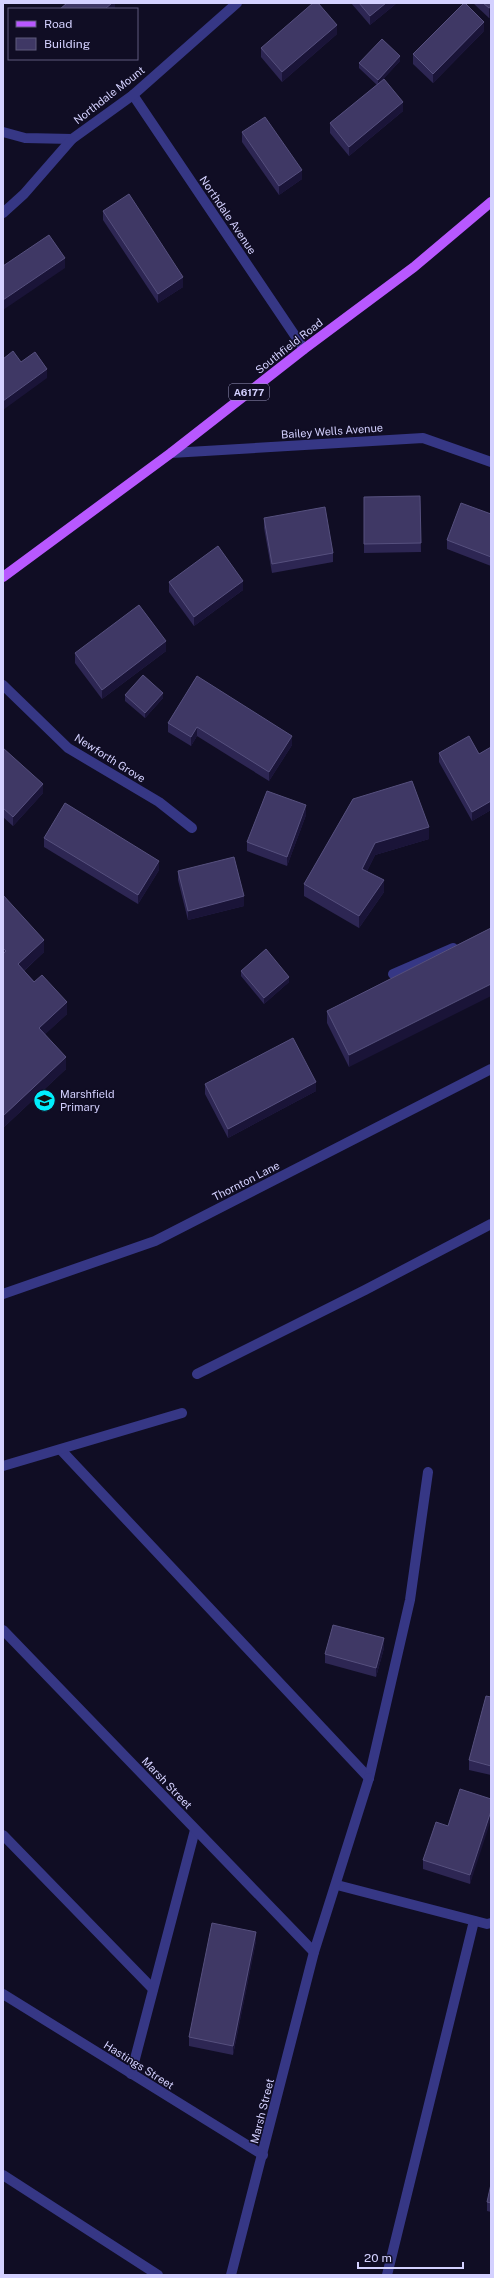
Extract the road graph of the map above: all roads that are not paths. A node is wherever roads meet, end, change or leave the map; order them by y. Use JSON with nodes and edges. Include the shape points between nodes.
{"nodes":[{"id":1,"x":237,"y":3,"type":"edge"},
{"id":2,"x":133,"y":95,"type":"junction"},
{"id":3,"x":3,"y":132,"type":"edge"},
{"id":4,"x":72,"y":139,"type":"junction"},
{"id":5,"x":491,"y":202,"type":"edge"},
{"id":6,"x":3,"y":213,"type":"edge"},
{"id":7,"x":304,"y":348,"type":"junction"},
{"id":8,"x":171,"y":453,"type":"junction"},
{"id":9,"x":491,"y":462,"type":"edge"},
{"id":10,"x":3,"y":577,"type":"edge"},
{"id":11,"x":3,"y":685,"type":"edge"},
{"id":12,"x":192,"y":828,"type":"dead end"},
{"id":13,"x":463,"y":943,"type":"edge"},
{"id":14,"x":393,"y":974,"type":"dead end"},
{"id":15,"x":491,"y":1069,"type":"edge"},
{"id":16,"x":491,"y":1224,"type":"edge"},
{"id":17,"x":3,"y":1294,"type":"edge"},
{"id":18,"x":197,"y":1374,"type":"dead end"},
{"id":19,"x":182,"y":1413,"type":"dead end"},
{"id":20,"x":61,"y":1450,"type":"junction"},
{"id":21,"x":3,"y":1466,"type":"edge"},
{"id":22,"x":428,"y":1472,"type":"dead end"},
{"id":23,"x":3,"y":1630,"type":"edge"},
{"id":24,"x":369,"y":1778,"type":"junction"},
{"id":25,"x":196,"y":1830,"type":"junction"},
{"id":26,"x":3,"y":1835,"type":"edge"},
{"id":27,"x":336,"y":1885,"type":"junction"},
{"id":28,"x":474,"y":1921,"type":"junction"},
{"id":29,"x":491,"y":1923,"type":"edge"},
{"id":30,"x":314,"y":1952,"type":"junction"},
{"id":31,"x":153,"y":1989,"type":"junction"},
{"id":32,"x":3,"y":1994,"type":"edge"},
{"id":33,"x":131,"y":2074,"type":"junction"},
{"id":34,"x":263,"y":2155,"type":"junction"},
{"id":35,"x":3,"y":2175,"type":"edge"},
{"id":36,"x":158,"y":2275,"type":"edge"},
{"id":37,"x":231,"y":2275,"type":"edge"},
{"id":38,"x":387,"y":2275,"type":"edge"}],
"edges":[{"from":1,"to":2,"type":"street","name":"Northdale Mount"},
{"from":2,"to":4,"type":"street","name":"Northdale Mount"},
{"from":2,"to":7,"type":"street","name":"Northdale Avenue"},
{"from":3,"to":4,"type":"street","via":[[25,138]]},
{"from":4,"to":6,"type":"street","name":"Northdale Mount","via":[[24,194]]},
{"from":5,"to":7,"type":"main road","name":"Southfield Road","number":"A6177","via":[[414,267]]},
{"from":7,"to":8,"type":"main road","name":"Southfield Road","number":"A6177"},
{"from":8,"to":9,"type":"street","name":"Bailey Wells Avenue","via":[[423,438]]},
{"from":8,"to":10,"type":"main road","name":"Southfield Road","number":"A6177"},
{"from":11,"to":12,"type":"street","name":"Newforth Grove","via":[[68,748],[158,802]]},
{"from":13,"to":14,"type":"street"},
{"from":15,"to":17,"type":"street","name":"Thornton Lane","via":[[155,1241]]},
{"from":16,"to":18,"type":"street"},
{"from":19,"to":20,"type":"street"},
{"from":20,"to":21,"type":"street"},
{"from":20,"to":24,"type":"street"},
{"from":22,"to":24,"type":"street","name":"Marsh Street","via":[[410,1600]]},
{"from":23,"to":25,"type":"street","name":"Marsh Street"},
{"from":24,"to":27,"type":"street","name":"Marsh Street"},
{"from":25,"to":30,"type":"street","name":"Marsh Street"},
{"from":25,"to":31,"type":"street"},
{"from":26,"to":31,"type":"street"},
{"from":27,"to":28,"type":"street"},
{"from":27,"to":30,"type":"street","name":"Marsh Street"},
{"from":28,"to":29,"type":"street"},
{"from":28,"to":38,"type":"street"},
{"from":30,"to":34,"type":"street","name":"Marsh Street"},
{"from":31,"to":33,"type":"street"},
{"from":32,"to":33,"type":"street","name":"Hastings Street"},
{"from":33,"to":34,"type":"street","name":"Hastings Street"},
{"from":34,"to":37,"type":"street","name":"Marsh Street"},
{"from":35,"to":36,"type":"street"}]}
